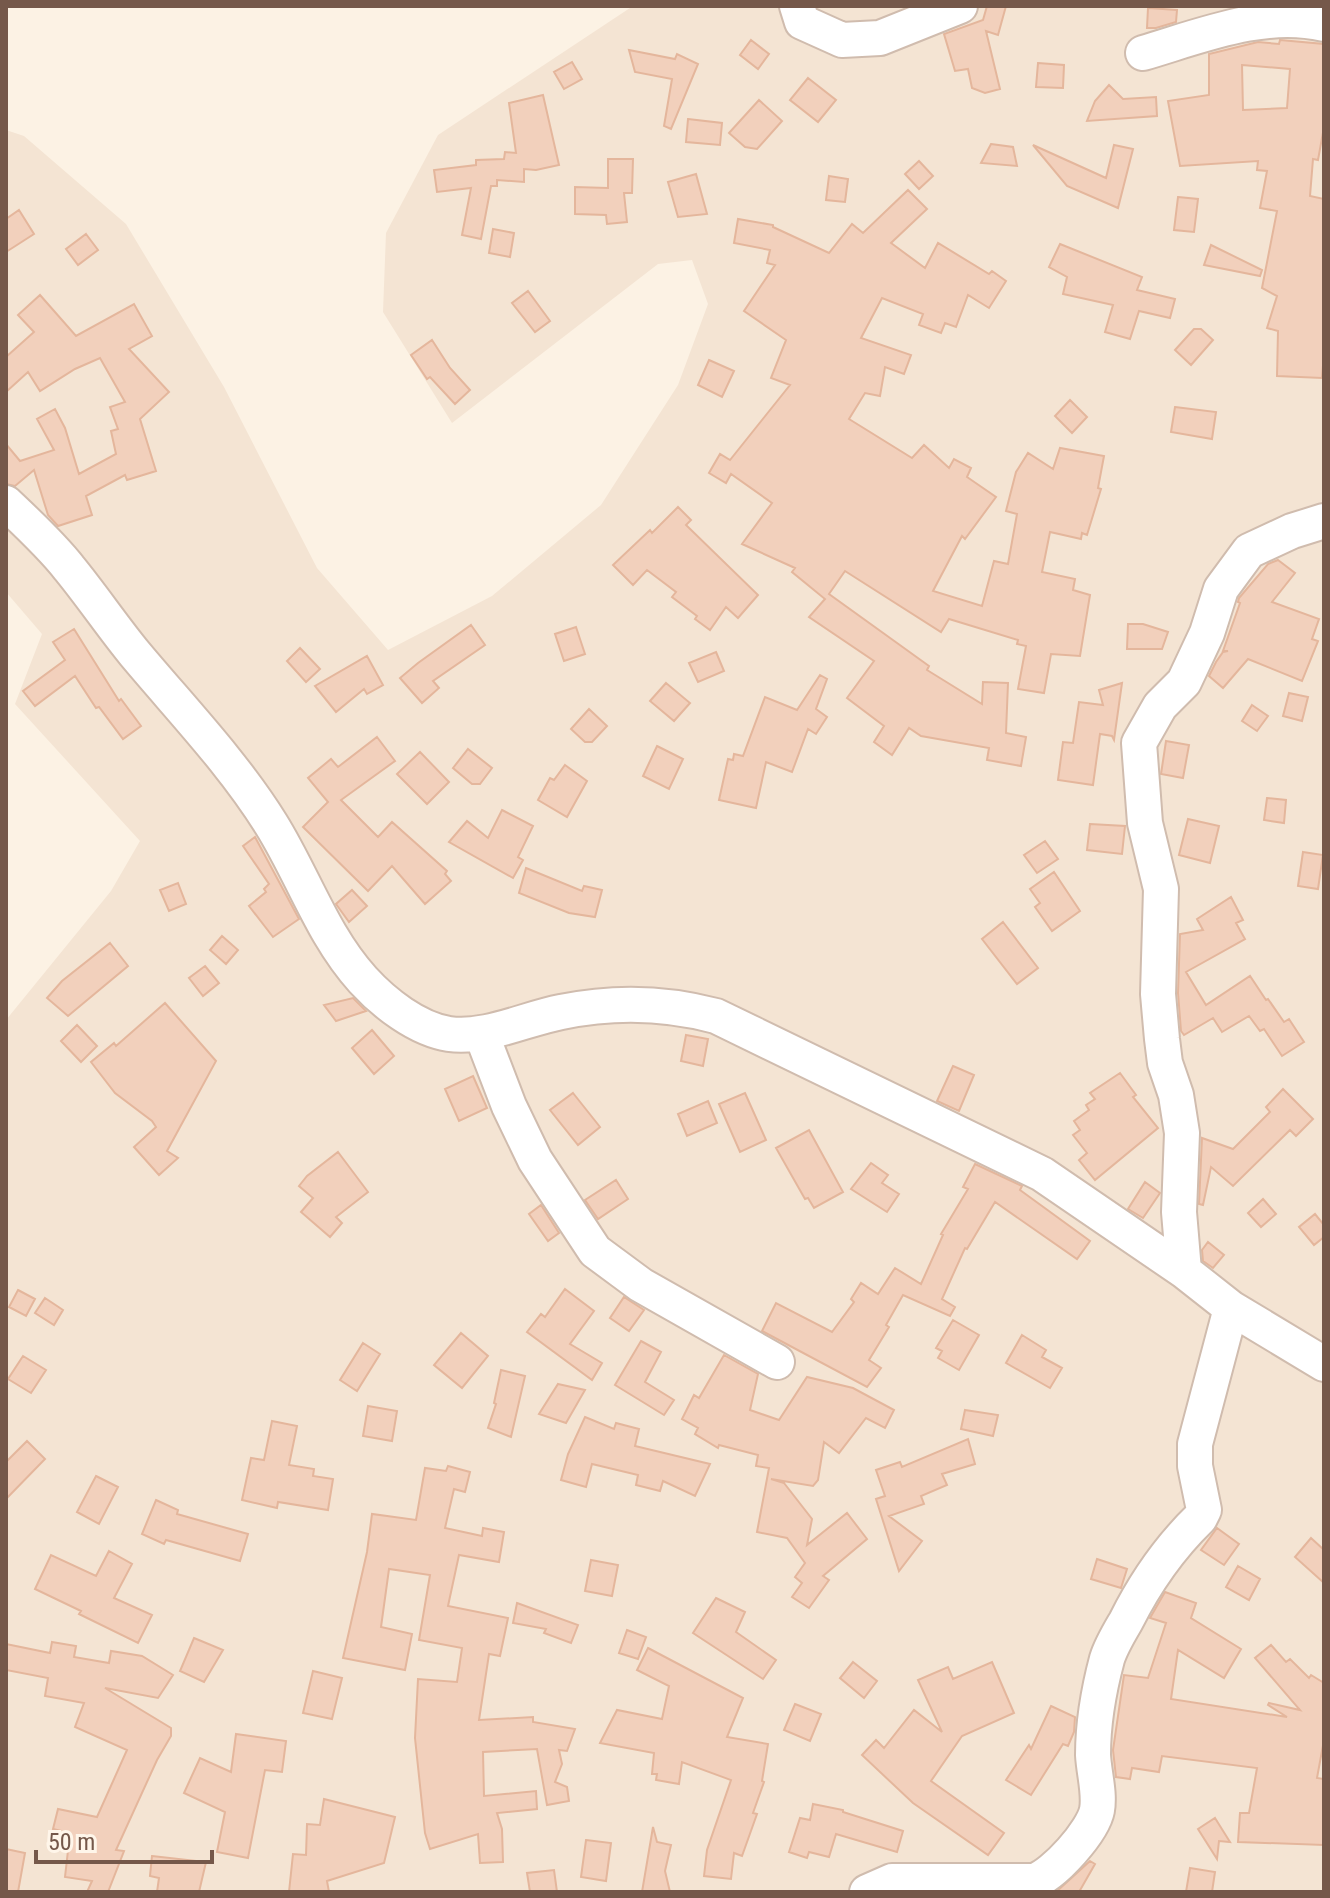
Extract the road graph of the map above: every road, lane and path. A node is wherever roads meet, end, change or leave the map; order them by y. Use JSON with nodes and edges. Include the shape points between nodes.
{"nodes":[{"id":1,"x":797,"y":6,"type":"edge"},
{"id":2,"x":960,"y":6,"type":"edge"},
{"id":3,"x":1324,"y":24,"type":"edge"},
{"id":4,"x":1143,"y":53,"type":"dead end"},
{"id":5,"x":6,"y":503,"type":"edge"},
{"id":6,"x":1324,"y":521,"type":"edge"},
{"id":7,"x":481,"y":1033,"type":"junction"},
{"id":8,"x":1184,"y":1271,"type":"junction"},
{"id":9,"x":1231,"y":1308,"type":"junction"},
{"id":10,"x":777,"y":1362,"type":"dead end"},
{"id":11,"x":1324,"y":1364,"type":"edge"},
{"id":12,"x":867,"y":1892,"type":"edge"}],
"edges":[{"from":1,"to":2,"type":"street","via":[[802,22],[842,40],[880,38]]},
{"from":3,"to":4,"type":"street","via":[[1305,20],[1236,25]]},
{"from":5,"to":7,"type":"street","via":[[71,570],[249,793],[326,928],[361,978],[432,1029]]},
{"from":6,"to":8,"type":"street","via":[[1249,551],[1221,589],[1184,682],[1160,706],[1139,743],[1145,823],[1161,889],[1162,1039],[1182,1133],[1179,1212]]},
{"from":7,"to":8,"type":"street","via":[[622,1003],[682,1007],[716,1016],[1042,1174]]},
{"from":7,"to":10,"type":"street","via":[[535,1160],[595,1251],[641,1285]]},
{"from":8,"to":9,"type":"street"},
{"from":9,"to":11,"type":"street"},
{"from":9,"to":12,"type":"street","via":[[1195,1444],[1204,1510],[1159,1562],[1108,1656],[1093,1754],[1097,1811],[1091,1826],[1060,1862],[1034,1881],[892,1881]]}]}
